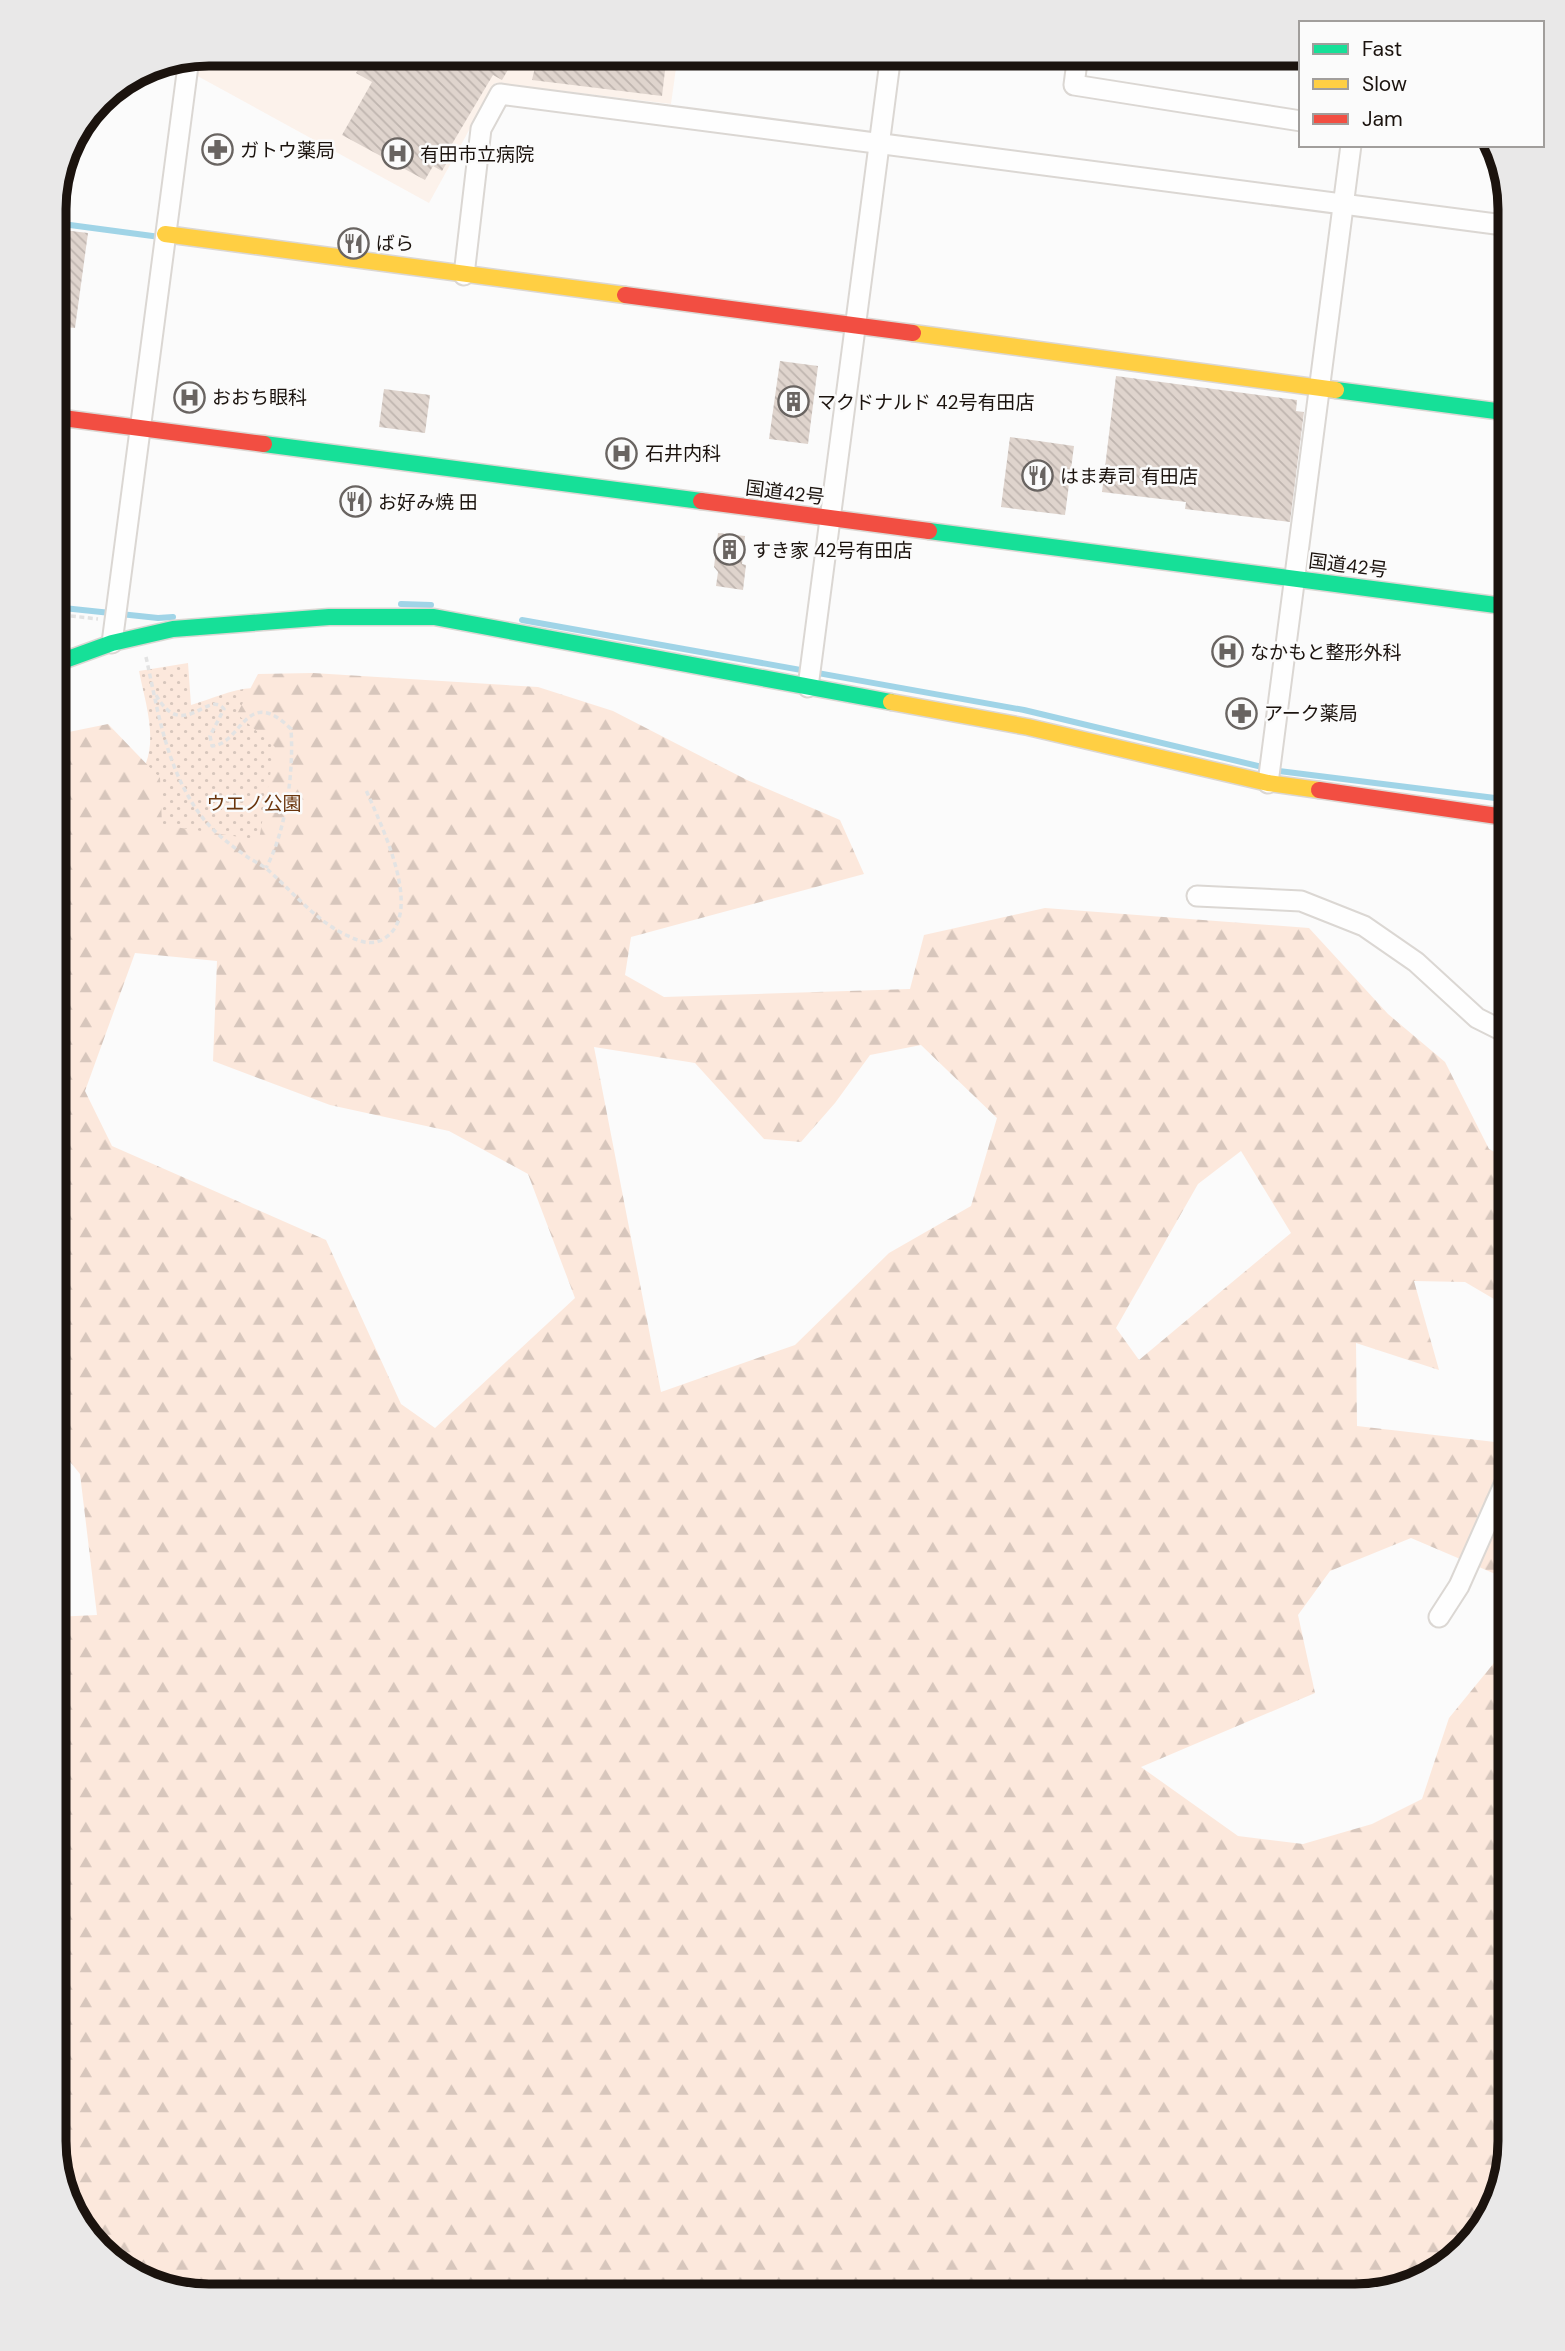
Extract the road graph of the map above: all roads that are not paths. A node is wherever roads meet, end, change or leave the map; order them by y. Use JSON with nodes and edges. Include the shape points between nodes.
{"nodes":[{"id":1,"x":889,"y":67,"type":"edge"},
{"id":2,"x":1076,"y":67,"type":"edge"},
{"id":3,"x":188,"y":68,"type":"edge"},
{"id":4,"x":1299,"y":121,"type":"edge"},
{"id":5,"x":880,"y":142,"type":"junction"},
{"id":6,"x":1351,"y":147,"type":"edge"},
{"id":7,"x":1344,"y":204,"type":"junction"},
{"id":8,"x":1498,"y":224,"type":"edge"},
{"id":9,"x":165,"y":234,"type":"junction"},
{"id":10,"x":464,"y":275,"type":"junction"},
{"id":11,"x":854,"y":327,"type":"junction"},
{"id":12,"x":1321,"y":388,"type":"junction"},
{"id":13,"x":1498,"y":411,"type":"edge"},
{"id":14,"x":67,"y":419,"type":"edge"},
{"id":15,"x":141,"y":428,"type":"junction"},
{"id":16,"x":829,"y":519,"type":"junction"},
{"id":17,"x":1295,"y":579,"type":"junction"},
{"id":18,"x":1498,"y":605,"type":"edge"},
{"id":19,"x":112,"y":643,"type":"junction"},
{"id":20,"x":67,"y":659,"type":"edge"},
{"id":21,"x":808,"y":687,"type":"junction"},
{"id":22,"x":1268,"y":783,"type":"junction"},
{"id":23,"x":1498,"y":816,"type":"edge"},
{"id":24,"x":1198,"y":895,"type":"dead end"},
{"id":25,"x":1498,"y":1028,"type":"edge"},
{"id":26,"x":1498,"y":1498,"type":"edge"},
{"id":27,"x":1439,"y":1617,"type":"dead end"}],
"edges":[{"from":1,"to":5,"type":"street"},
{"from":2,"to":4,"type":"street","via":[[1074,85]]},
{"from":3,"to":9,"type":"street"},
{"from":5,"to":7,"type":"street"},
{"from":5,"to":10,"type":"street","via":[[500,94],[481,129]]},
{"from":5,"to":11,"type":"street"},
{"from":6,"to":7,"type":"street"},
{"from":7,"to":8,"type":"street"},
{"from":7,"to":12,"type":"street"},
{"from":9,"to":10,"type":"main road"},
{"from":9,"to":15,"type":"street"},
{"from":10,"to":11,"type":"main road"},
{"from":11,"to":12,"type":"main road"},
{"from":11,"to":16,"type":"street"},
{"from":12,"to":13,"type":"main road"},
{"from":12,"to":17,"type":"street"},
{"from":14,"to":15,"type":"main road","name":"国道42号"},
{"from":15,"to":16,"type":"main road","name":"国道42号"},
{"from":15,"to":19,"type":"street"},
{"from":16,"to":17,"type":"main road","name":"国道42号"},
{"from":16,"to":21,"type":"street"},
{"from":17,"to":18,"type":"main road","name":"国道42号"},
{"from":17,"to":22,"type":"street"},
{"from":19,"to":20,"type":"main road"},
{"from":19,"to":21,"type":"main road","via":[[173,629],[329,617],[433,617]]},
{"from":21,"to":22,"type":"main road","via":[[1054,733]]},
{"from":22,"to":23,"type":"main road"},
{"from":24,"to":25,"type":"street","via":[[1301,901],[1364,926],[1416,962],[1477,1018]]},
{"from":26,"to":27,"type":"street","via":[[1459,1586]]}]}
